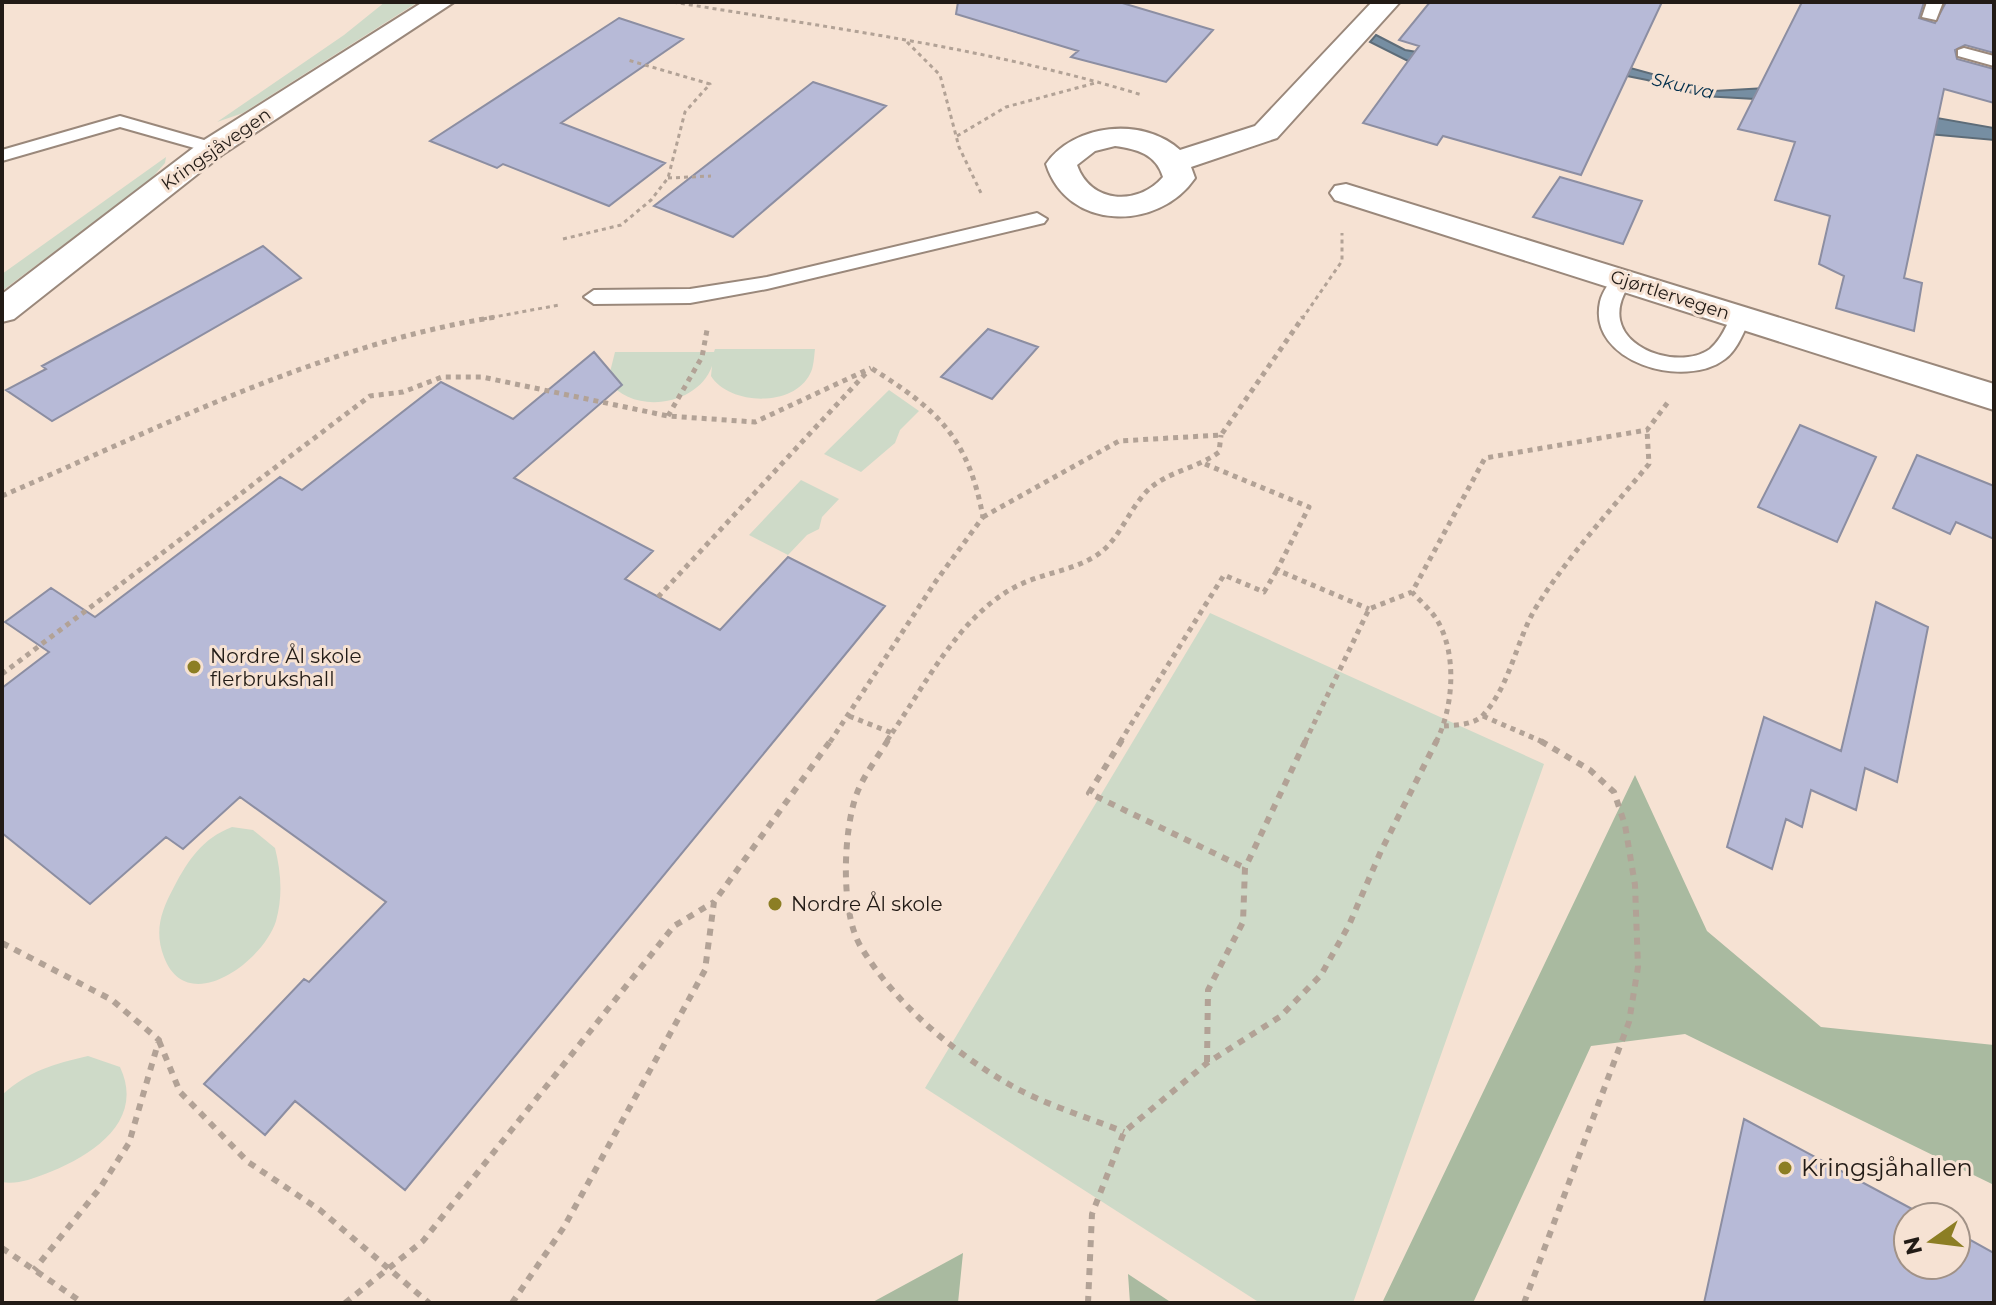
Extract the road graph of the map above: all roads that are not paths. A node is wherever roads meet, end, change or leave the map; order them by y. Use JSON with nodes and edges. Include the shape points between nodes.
{"nodes":[{"id":1,"x":441,"y":2,"type":"edge"},
{"id":2,"x":1387,"y":2,"type":"edge"},
{"id":3,"x":1964,"y":53,"type":"dead end"},
{"id":4,"x":1994,"y":61,"type":"edge"},
{"id":5,"x":212,"y":148,"type":"junction"},
{"id":6,"x":2,"y":156,"type":"edge"},
{"id":7,"x":1175,"y":162,"type":"dead end"},
{"id":8,"x":1346,"y":193,"type":"road end"},
{"id":9,"x":1037,"y":219,"type":"dead end"},
{"id":10,"x":1622,"y":279,"type":"junction"},
{"id":11,"x":594,"y":297,"type":"dead end"},
{"id":12,"x":2,"y":311,"type":"edge"},
{"id":13,"x":1741,"y":317,"type":"junction"},
{"id":14,"x":1994,"y":397,"type":"edge"}],
"edges":[{"from":1,"to":5,"type":"street","name":"Kringsjåvegen"},
{"from":2,"to":7,"type":"street","via":[[1266,132]]},
{"from":3,"to":4,"type":"lane"},
{"from":5,"to":6,"type":"lane","via":[[120,121]]},
{"from":5,"to":12,"type":"street","name":"Kringsjåvegen"},
{"from":8,"to":10,"type":"street","name":"Gjørtlervegen"},
{"from":9,"to":11,"type":"lane","via":[[767,283],[690,296]]},
{"from":10,"to":13,"type":"street","name":"Gjørtlervegen"},
{"from":10,"to":13,"type":"lane","via":[[1610,302],[1614,334],[1634,352],[1661,363],[1689,365],[1714,356]]},
{"from":13,"to":14,"type":"street","name":"Gjørtlervegen"}]}
